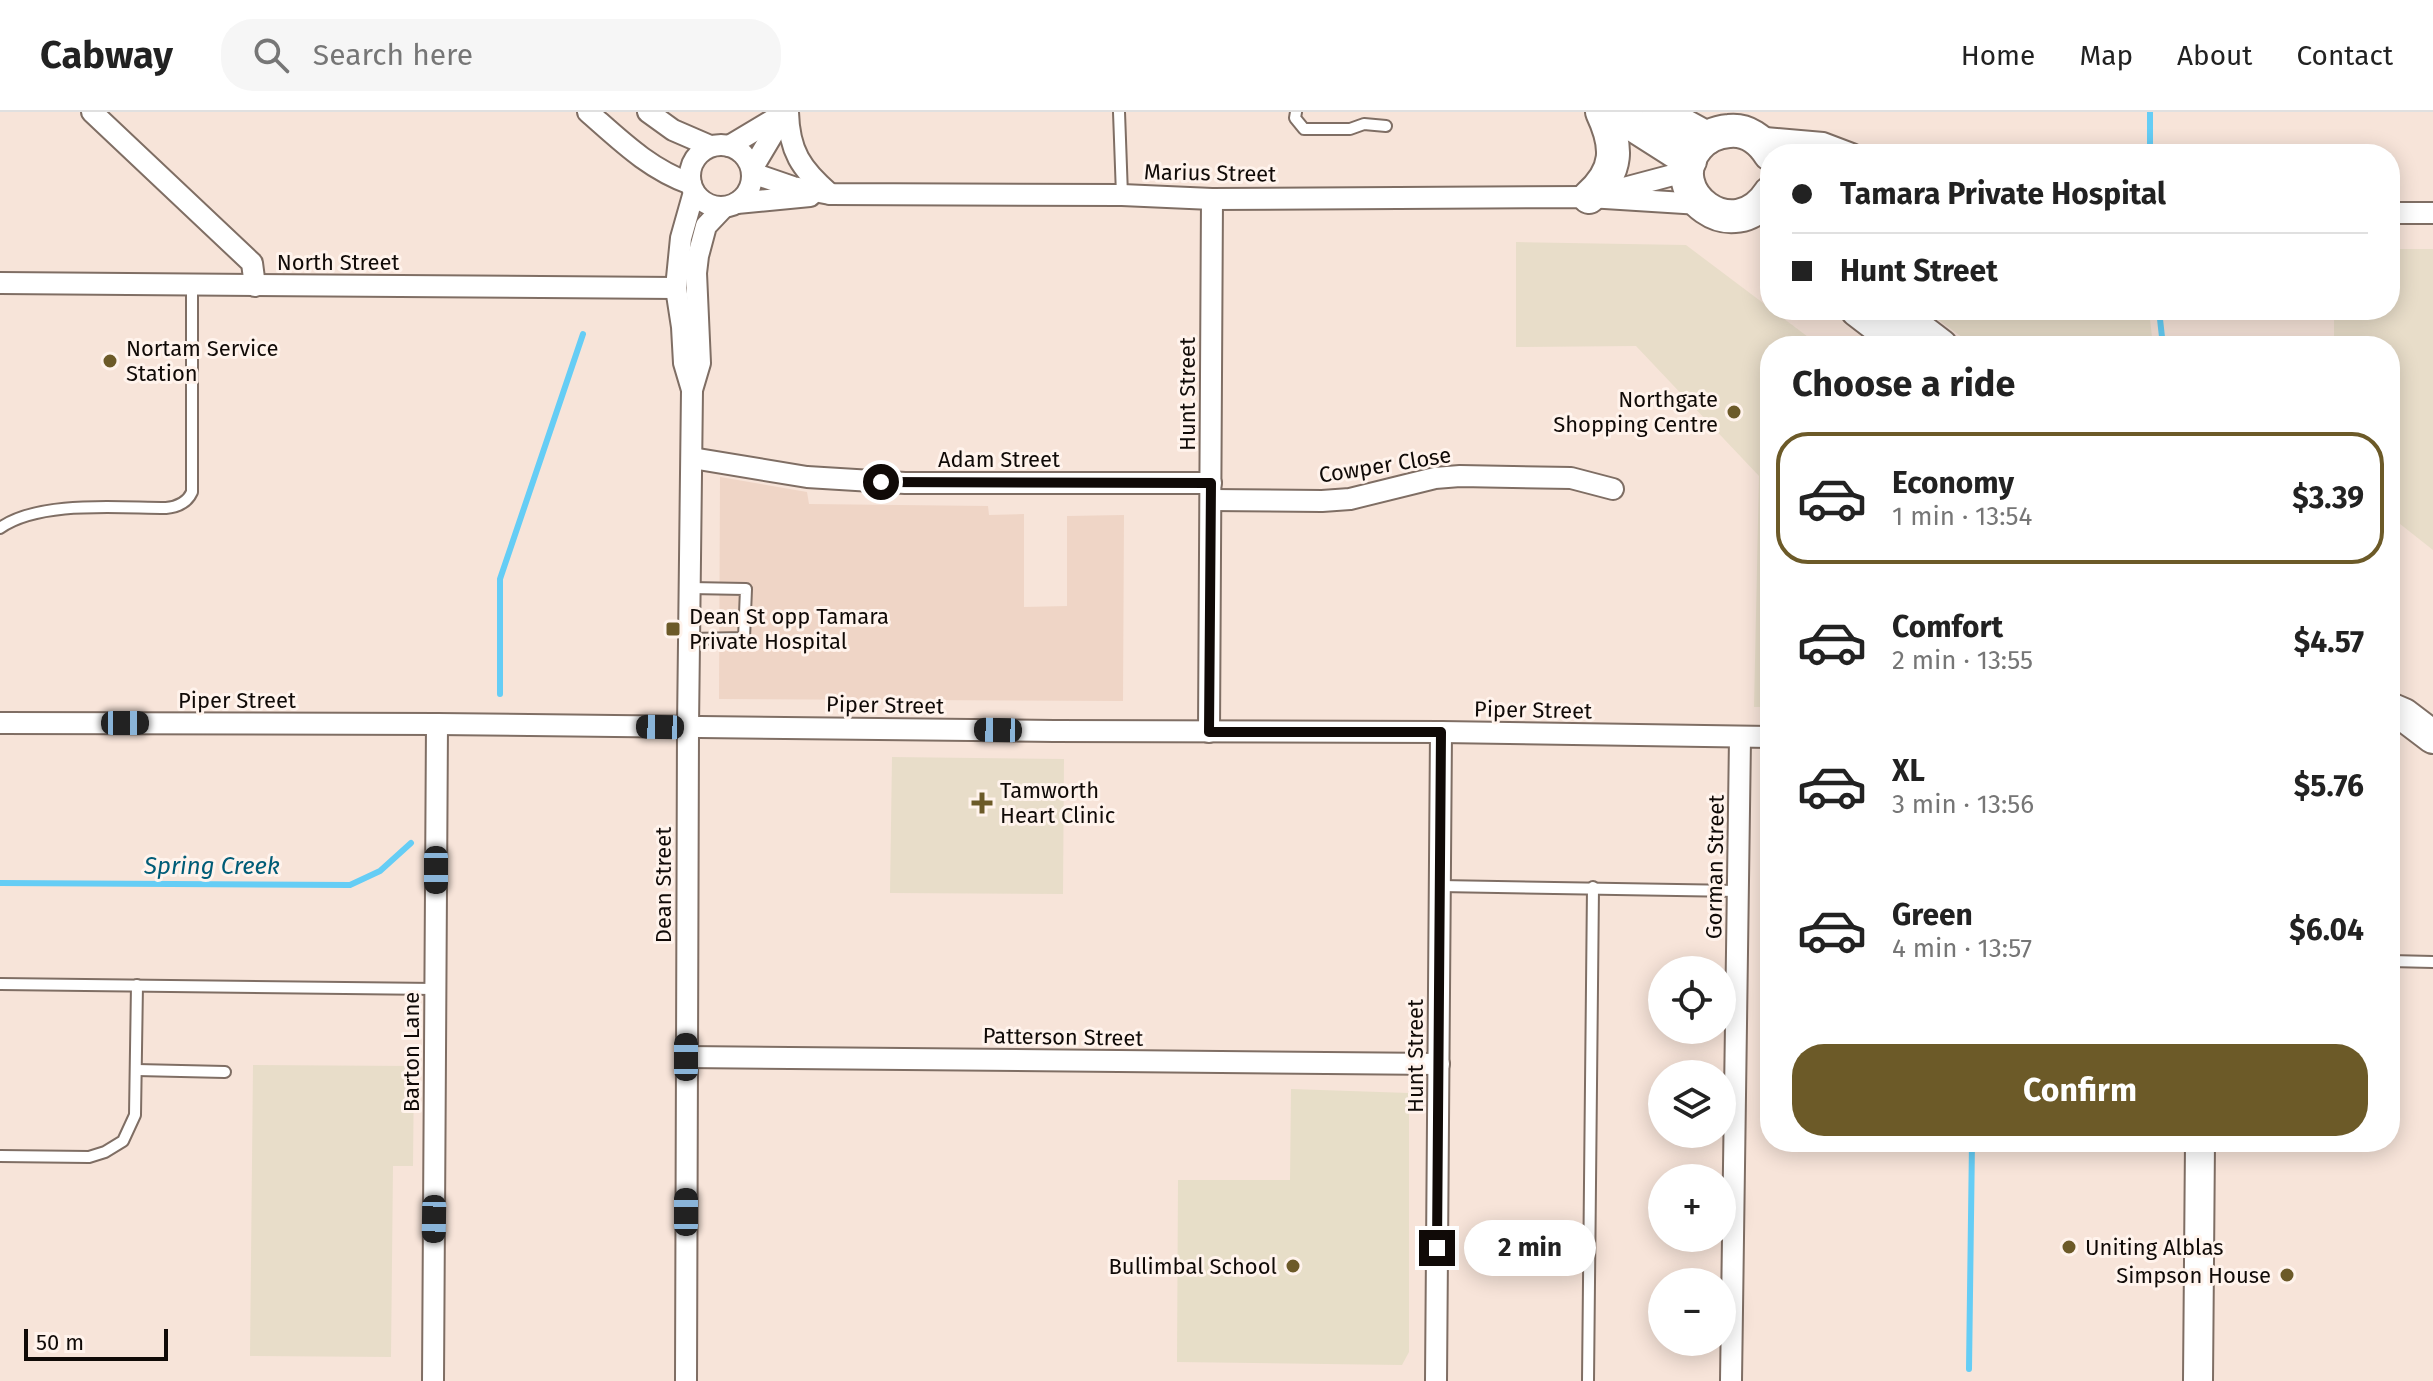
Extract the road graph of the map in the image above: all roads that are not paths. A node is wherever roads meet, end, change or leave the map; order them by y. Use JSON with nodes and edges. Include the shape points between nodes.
{"nodes":[{"id":1,"x":92,"y":112,"type":"edge"},
{"id":2,"x":588,"y":112,"type":"edge"},
{"id":3,"x":648,"y":112,"type":"edge"},
{"id":4,"x":786,"y":112,"type":"edge"},
{"id":5,"x":1119,"y":112,"type":"edge"},
{"id":6,"x":1296,"y":112,"type":"edge"},
{"id":7,"x":1602,"y":112,"type":"edge"},
{"id":8,"x":1613,"y":112,"type":"edge"},
{"id":9,"x":1659,"y":112,"type":"edge"},
{"id":10,"x":1386,"y":126,"type":"dead end"},
{"id":11,"x":1803,"y":144,"type":"edge"},
{"id":12,"x":1826,"y":144,"type":"edge"},
{"id":13,"x":1760,"y":145,"type":"edge"},
{"id":14,"x":720,"y":146,"type":"junction"},
{"id":15,"x":1695,"y":156,"type":"junction"},
{"id":16,"x":752,"y":171,"type":"junction"},
{"id":17,"x":692,"y":188,"type":"junction"},
{"id":18,"x":830,"y":194,"type":"junction"},
{"id":19,"x":1122,"y":195,"type":"junction"},
{"id":20,"x":1589,"y":197,"type":"junction"},
{"id":21,"x":1212,"y":199,"type":"junction"},
{"id":22,"x":1700,"y":204,"type":"junction"},
{"id":23,"x":1760,"y":204,"type":"edge"},
{"id":24,"x":730,"y":205,"type":"junction"},
{"id":25,"x":2400,"y":213,"type":"edge"},
{"id":26,"x":2433,"y":213,"type":"edge"},
{"id":27,"x":1756,"y":223,"type":"edge"},
{"id":28,"x":0,"y":283,"type":"edge"},
{"id":29,"x":192,"y":286,"type":"junction"},
{"id":30,"x":255,"y":286,"type":"junction"},
{"id":31,"x":676,"y":288,"type":"junction"},
{"id":32,"x":1870,"y":320,"type":"edge"},
{"id":33,"x":1907,"y":320,"type":"edge"},
{"id":34,"x":1891,"y":336,"type":"edge"},
{"id":35,"x":1928,"y":336,"type":"edge"},
{"id":36,"x":692,"y":390,"type":"junction"},
{"id":37,"x":692,"y":458,"type":"junction"},
{"id":38,"x":1613,"y":489,"type":"dead end"},
{"id":39,"x":1211,"y":492,"type":"junction"},
{"id":40,"x":0,"y":528,"type":"edge"},
{"id":41,"x":690,"y":588,"type":"junction"},
{"id":42,"x":689,"y":639,"type":"junction"},
{"id":43,"x":2400,"y":712,"type":"edge"},
{"id":44,"x":0,"y":723,"type":"edge"},
{"id":45,"x":437,"y":724,"type":"junction"},
{"id":46,"x":688,"y":727,"type":"junction"},
{"id":47,"x":1209,"y":732,"type":"junction"},
{"id":48,"x":1441,"y":732,"type":"junction"},
{"id":49,"x":1760,"y":737,"type":"edge"},
{"id":50,"x":2433,"y":737,"type":"edge"},
{"id":51,"x":1740,"y":738,"type":"junction"},
{"id":52,"x":1440,"y":886,"type":"junction"},
{"id":53,"x":1593,"y":887,"type":"junction"},
{"id":54,"x":1738,"y":891,"type":"junction"},
{"id":55,"x":2400,"y":961,"type":"edge"},
{"id":56,"x":2433,"y":962,"type":"edge"},
{"id":57,"x":0,"y":984,"type":"edge"},
{"id":58,"x":137,"y":985,"type":"junction"},
{"id":59,"x":436,"y":989,"type":"junction"},
{"id":60,"x":686,"y":1057,"type":"junction"},
{"id":61,"x":1439,"y":1064,"type":"junction"},
{"id":62,"x":137,"y":1070,"type":"junction"},
{"id":63,"x":225,"y":1072,"type":"dead end"},
{"id":64,"x":2200,"y":1152,"type":"edge"},
{"id":65,"x":0,"y":1156,"type":"edge"},
{"id":66,"x":433,"y":1381,"type":"edge"},
{"id":67,"x":686,"y":1381,"type":"edge"},
{"id":68,"x":1436,"y":1381,"type":"edge"},
{"id":69,"x":1588,"y":1381,"type":"edge"},
{"id":70,"x":1731,"y":1381,"type":"edge"},
{"id":71,"x":2198,"y":1381,"type":"edge"}],
"edges":[{"from":1,"to":30,"type":"street","via":[[252,263]]},
{"from":2,"to":17,"type":"street","via":[[637,157]]},
{"from":3,"to":14,"type":"street","via":[[673,130]]},
{"from":4,"to":14,"type":"street"},
{"from":4,"to":16,"type":"street"},
{"from":4,"to":18,"type":"street","via":[[800,163]]},
{"from":5,"to":19,"type":"lane"},
{"from":6,"to":10,"type":"lane","via":[[1304,129]]},
{"from":7,"to":20,"type":"main road","via":[[1613,159],[1603,185]]},
{"from":8,"to":15,"type":"main road"},
{"from":9,"to":15,"type":"main road"},
{"from":11,"to":12,"type":"street"},
{"from":13,"to":15,"type":"main road","via":[[1735,130],[1716,133]]},
{"from":14,"to":16,"type":"street","via":[[744,154]]},
{"from":14,"to":17,"type":"street","via":[[695,158]]},
{"from":15,"to":20,"type":"street","name":"Marius Street"},
{"from":15,"to":22,"type":"main road","via":[[1693,194]]},
{"from":16,"to":18,"type":"street","name":"Marius Street"},
{"from":16,"to":24,"type":"street","via":[[749,190]]},
{"from":17,"to":24,"type":"street","via":[[707,204]]},
{"from":17,"to":31,"type":"street","name":"Dean Street"},
{"from":18,"to":19,"type":"street","name":"Marius Street"},
{"from":18,"to":24,"type":"street","name":"Marius Street"},
{"from":19,"to":21,"type":"street","name":"Marius Street"},
{"from":20,"to":21,"type":"street","name":"Marius Street"},
{"from":20,"to":22,"type":"street","name":"Marius Street"},
{"from":21,"to":39,"type":"street","name":"Hunt Street"},
{"from":22,"to":27,"type":"main road","via":[[1724,217]]},
{"from":23,"to":27,"type":"main road"},
{"from":24,"to":36,"type":"street","name":"Dean Street","via":[[706,226],[698,256],[700,363]]},
{"from":25,"to":26,"type":"street"},
{"from":28,"to":29,"type":"street","name":"North Street"},
{"from":29,"to":30,"type":"street","name":"North Street"},
{"from":29,"to":40,"type":"lane","via":[[189,497],[166,508],[52,509]]},
{"from":30,"to":31,"type":"street","name":"North Street"},
{"from":31,"to":36,"type":"street","name":"Dean Street"},
{"from":32,"to":34,"type":"main road"},
{"from":33,"to":35,"type":"main road"},
{"from":36,"to":37,"type":"street","name":"Dean Street"},
{"from":37,"to":39,"type":"street","name":"Adam Street","via":[[807,477]]},
{"from":37,"to":41,"type":"street","name":"Dean Street"},
{"from":38,"to":39,"type":"street","name":"Cowper Close","via":[[1571,478],[1460,476],[1322,501]]},
{"from":39,"to":47,"type":"street","name":"Hunt Street"},
{"from":41,"to":42,"type":"street","name":"Dean Street"},
{"from":41,"to":42,"type":"lane","via":[[746,589],[744,638]]},
{"from":42,"to":46,"type":"street","name":"Dean Street"},
{"from":43,"to":50,"type":"main road"},
{"from":44,"to":45,"type":"street","name":"Piper Street"},
{"from":45,"to":46,"type":"street","name":"Piper Street"},
{"from":45,"to":59,"type":"street","name":"Barton Lane"},
{"from":46,"to":47,"type":"street","name":"Piper Street"},
{"from":46,"to":60,"type":"street","name":"Dean Street"},
{"from":47,"to":48,"type":"street","name":"Piper Street"},
{"from":48,"to":51,"type":"street","name":"Piper Street"},
{"from":48,"to":52,"type":"street","name":"Hunt Street"},
{"from":49,"to":51,"type":"street","name":"Piper Street"},
{"from":51,"to":54,"type":"street","name":"Gorman Street"},
{"from":52,"to":53,"type":"lane"},
{"from":52,"to":61,"type":"street","name":"Hunt Street"},
{"from":53,"to":54,"type":"lane"},
{"from":53,"to":69,"type":"lane"},
{"from":54,"to":70,"type":"street","name":"Gorman Street"},
{"from":55,"to":56,"type":"lane"},
{"from":57,"to":58,"type":"lane"},
{"from":58,"to":59,"type":"lane"},
{"from":58,"to":62,"type":"lane"},
{"from":59,"to":66,"type":"street","name":"Barton Lane"},
{"from":60,"to":61,"type":"street","name":"Patterson Street"},
{"from":60,"to":67,"type":"street","name":"Dean Street"},
{"from":61,"to":68,"type":"street","name":"Hunt Street"},
{"from":62,"to":63,"type":"lane"},
{"from":62,"to":65,"type":"lane","via":[[135,1115],[123,1141],[89,1157]]},
{"from":64,"to":71,"type":"street"}]}
